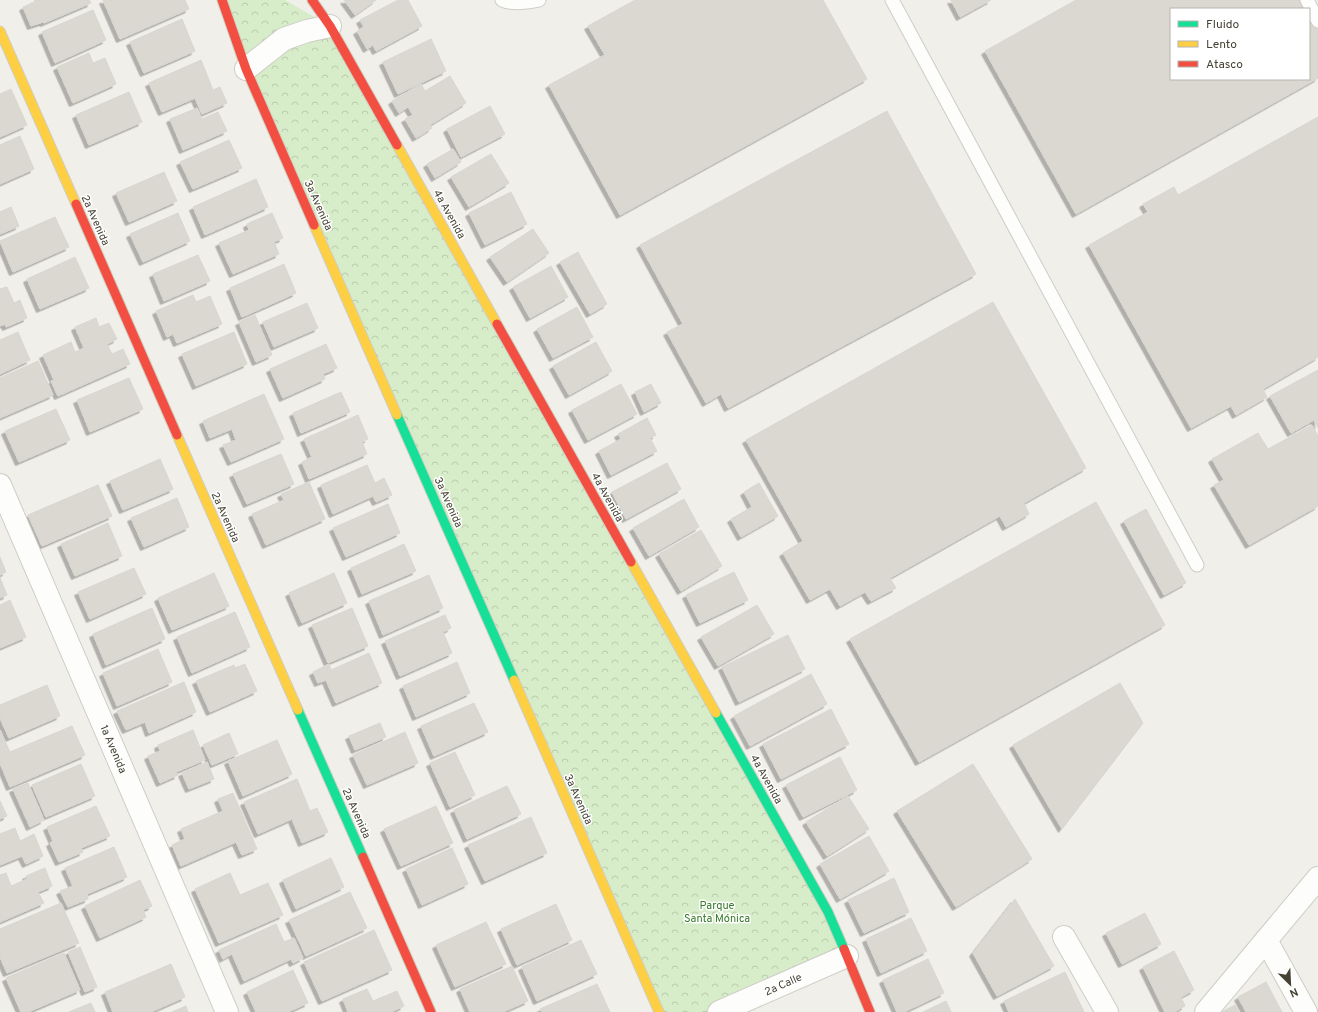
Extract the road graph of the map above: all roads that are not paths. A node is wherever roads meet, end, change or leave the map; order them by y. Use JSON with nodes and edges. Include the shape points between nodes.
{"nodes":[{"id":1,"x":222,"y":0,"type":"edge"},
{"id":2,"x":312,"y":0,"type":"edge"},
{"id":3,"x":502,"y":0,"type":"edge"},
{"id":4,"x":539,"y":0,"type":"edge"},
{"id":5,"x":892,"y":0,"type":"edge"},
{"id":6,"x":1307,"y":0,"type":"edge"},
{"id":7,"x":1318,"y":21,"type":"edge"},
{"id":8,"x":330,"y":26,"type":"junction"},
{"id":9,"x":0,"y":31,"type":"edge"},
{"id":10,"x":246,"y":68,"type":"junction"},
{"id":11,"x":0,"y":486,"type":"edge"},
{"id":12,"x":1197,"y":566,"type":"dead end"},
{"id":13,"x":1318,"y":878,"type":"edge"},
{"id":14,"x":1064,"y":937,"type":"dead end"},
{"id":15,"x":1266,"y":940,"type":"junction"},
{"id":16,"x":847,"y":956,"type":"junction"},
{"id":17,"x":227,"y":1012,"type":"edge"},
{"id":18,"x":431,"y":1012,"type":"edge"},
{"id":19,"x":659,"y":1012,"type":"edge"},
{"id":20,"x":719,"y":1012,"type":"edge"},
{"id":21,"x":870,"y":1012,"type":"edge"},
{"id":22,"x":1108,"y":1012,"type":"edge"},
{"id":23,"x":1206,"y":1012,"type":"edge"},
{"id":24,"x":1306,"y":1012,"type":"edge"}],
"edges":[{"from":1,"to":10,"type":"street","name":"3a Avenida"},
{"from":2,"to":8,"type":"street","name":"4a Avenida"},
{"from":3,"to":4,"type":"lane"},
{"from":5,"to":12,"type":"lane"},
{"from":6,"to":7,"type":"lane"},
{"from":8,"to":10,"type":"street","via":[[284,39]]},
{"from":8,"to":16,"type":"street","name":"4a Avenida","via":[[828,912]]},
{"from":9,"to":18,"type":"street","name":"2a Avenida"},
{"from":10,"to":19,"type":"street","name":"3a Avenida"},
{"from":11,"to":17,"type":"street","name":"1a Avenida"},
{"from":13,"to":15,"type":"street"},
{"from":14,"to":22,"type":"street"},
{"from":15,"to":23,"type":"street"},
{"from":15,"to":24,"type":"street"},
{"from":16,"to":20,"type":"street","name":"2a Calle"},
{"from":16,"to":21,"type":"street","name":"4a Avenida"}]}
